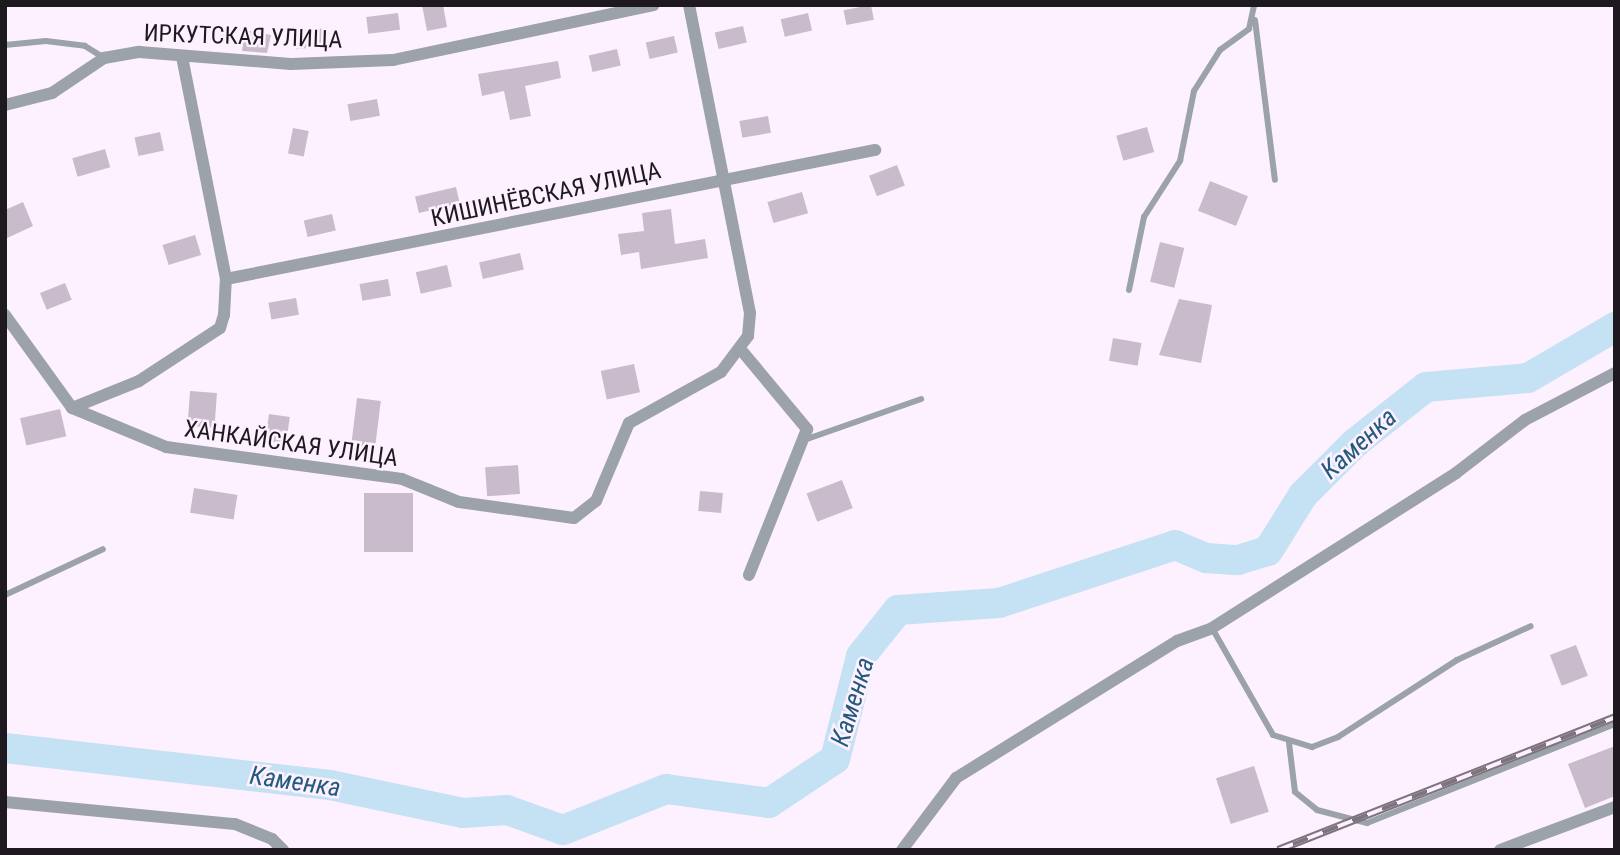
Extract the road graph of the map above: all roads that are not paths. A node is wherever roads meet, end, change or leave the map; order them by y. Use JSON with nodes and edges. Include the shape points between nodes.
{"nodes":[{"id":1,"x":653,"y":5,"type":"edge"},
{"id":2,"x":689,"y":5,"type":"edge"},
{"id":3,"x":1254,"y":5,"type":"edge"},
{"id":4,"x":1255,"y":20,"type":"junction"},
{"id":5,"x":5,"y":45,"type":"edge"},
{"id":6,"x":182,"y":56,"type":"junction"},
{"id":7,"x":104,"y":58,"type":"junction"},
{"id":8,"x":5,"y":105,"type":"edge"},
{"id":9,"x":875,"y":150,"type":"dead end"},
{"id":10,"x":725,"y":177,"type":"junction"},
{"id":11,"x":1275,"y":180,"type":"dead end"},
{"id":12,"x":226,"y":279,"type":"junction"},
{"id":13,"x":1129,"y":290,"type":"dead end"},
{"id":14,"x":5,"y":315,"type":"edge"},
{"id":15,"x":742,"y":351,"type":"junction"},
{"id":16,"x":1615,"y":373,"type":"edge"},
{"id":17,"x":921,"y":399,"type":"dead end"},
{"id":18,"x":72,"y":408,"type":"junction"},
{"id":19,"x":807,"y":439,"type":"junction"},
{"id":20,"x":103,"y":549,"type":"dead end"},
{"id":21,"x":749,"y":575,"type":"dead end"},
{"id":22,"x":5,"y":595,"type":"edge"},
{"id":23,"x":1531,"y":626,"type":"dead end"},
{"id":24,"x":1212,"y":628,"type":"junction"},
{"id":25,"x":1615,"y":724,"type":"edge"},
{"id":26,"x":1289,"y":743,"type":"junction"},
{"id":27,"x":5,"y":802,"type":"edge"},
{"id":28,"x":1615,"y":807,"type":"edge"},
{"id":29,"x":282,"y":850,"type":"edge"},
{"id":30,"x":902,"y":850,"type":"edge"},
{"id":31,"x":1500,"y":850,"type":"edge"}],
"edges":[{"from":1,"to":6,"type":"street","name":"ИРКУТСКАЯ УЛИЦА","via":[[393,60],[291,64]]},
{"from":2,"to":10,"type":"street"},
{"from":3,"to":4,"type":"lane"},
{"from":4,"to":11,"type":"lane"},
{"from":4,"to":13,"type":"lane","via":[[1200,78],[1180,161],[1143,217]]},
{"from":5,"to":7,"type":"lane","via":[[59,42],[85,46]]},
{"from":6,"to":7,"type":"street","name":"ИРКУТСКАЯ УЛИЦА","via":[[139,52]]},
{"from":6,"to":12,"type":"street"},
{"from":7,"to":8,"type":"street","name":"ИРКУТСКАЯ УЛИЦА","via":[[52,93]]},
{"from":9,"to":10,"type":"street","name":"КИШИНЁВСКАЯ УЛИЦА"},
{"from":10,"to":12,"type":"street","name":"КИШИНЁВСКАЯ УЛИЦА"},
{"from":10,"to":15,"type":"street","via":[[750,313]]},
{"from":12,"to":18,"type":"street","via":[[220,328],[139,381]]},
{"from":14,"to":18,"type":"street"},
{"from":15,"to":18,"type":"street","name":"ХАНКАЙСКАЯ УЛИЦА","via":[[709,380],[629,424],[596,501],[574,518],[459,502],[402,479],[166,447]]},
{"from":15,"to":19,"type":"street","via":[[804,421]]},
{"from":16,"to":24,"type":"street","via":[[1525,420],[1456,473]]},
{"from":17,"to":19,"type":"lane"},
{"from":19,"to":21,"type":"street"},
{"from":20,"to":22,"type":"lane"},
{"from":23,"to":26,"type":"lane","via":[[1457,660],[1338,737],[1312,747]]},
{"from":24,"to":26,"type":"lane","via":[[1242,672],[1253,709],[1273,735]]},
{"from":24,"to":30,"type":"street","via":[[1177,641],[956,778]]},
{"from":25,"to":26,"type":"lane","via":[[1367,823],[1317,810],[1295,792]]},
{"from":27,"to":29,"type":"street","via":[[235,824],[272,839]]},
{"from":28,"to":31,"type":"street"}]}
